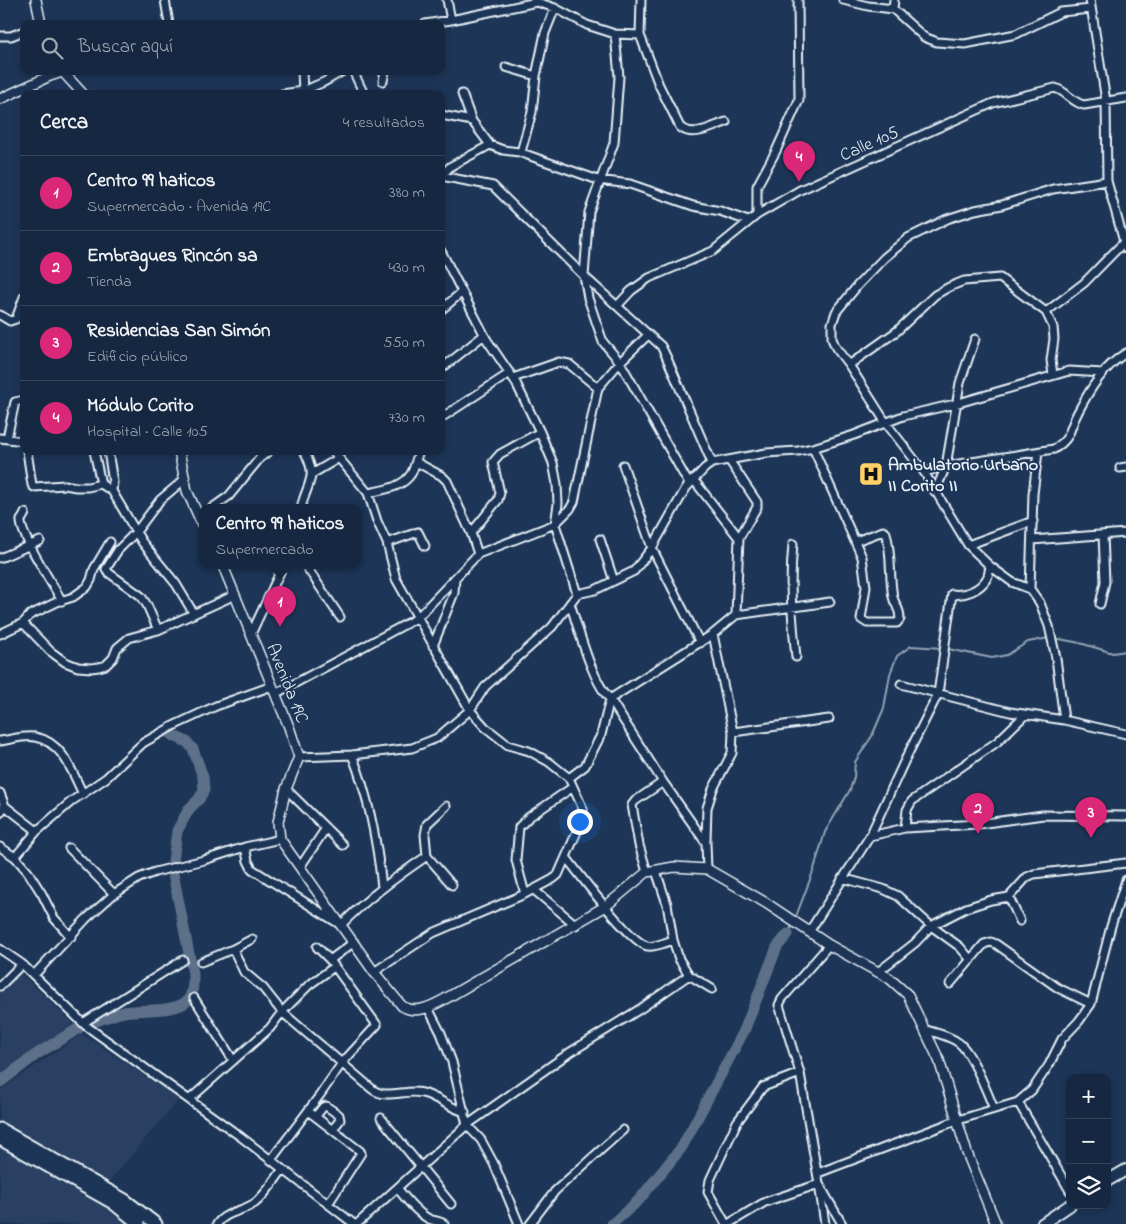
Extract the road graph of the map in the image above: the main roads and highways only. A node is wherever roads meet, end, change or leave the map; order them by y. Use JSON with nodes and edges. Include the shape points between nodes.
{"nodes":[{"id":1,"x":0,"y":1128,"type":"edge"},
{"id":2,"x":0,"y":1139,"type":"edge"},
{"id":3,"x":1126,"y":1170,"type":"edge"},
{"id":4,"x":1111,"y":1179,"type":"edge"},
{"id":5,"x":1066,"y":1208,"type":"edge"},
{"id":6,"x":1048,"y":1222,"type":"edge"},
{"id":7,"x":140,"y":1224,"type":"edge"},
{"id":8,"x":156,"y":1224,"type":"edge"}],
"edges":[{"from":1,"to":8,"type":"main road","via":[[125,1200]]},
{"from":2,"to":7,"type":"main road","via":[[113,1203]]},
{"from":3,"to":4,"type":"main road"},
{"from":5,"to":6,"type":"main road"}]}
